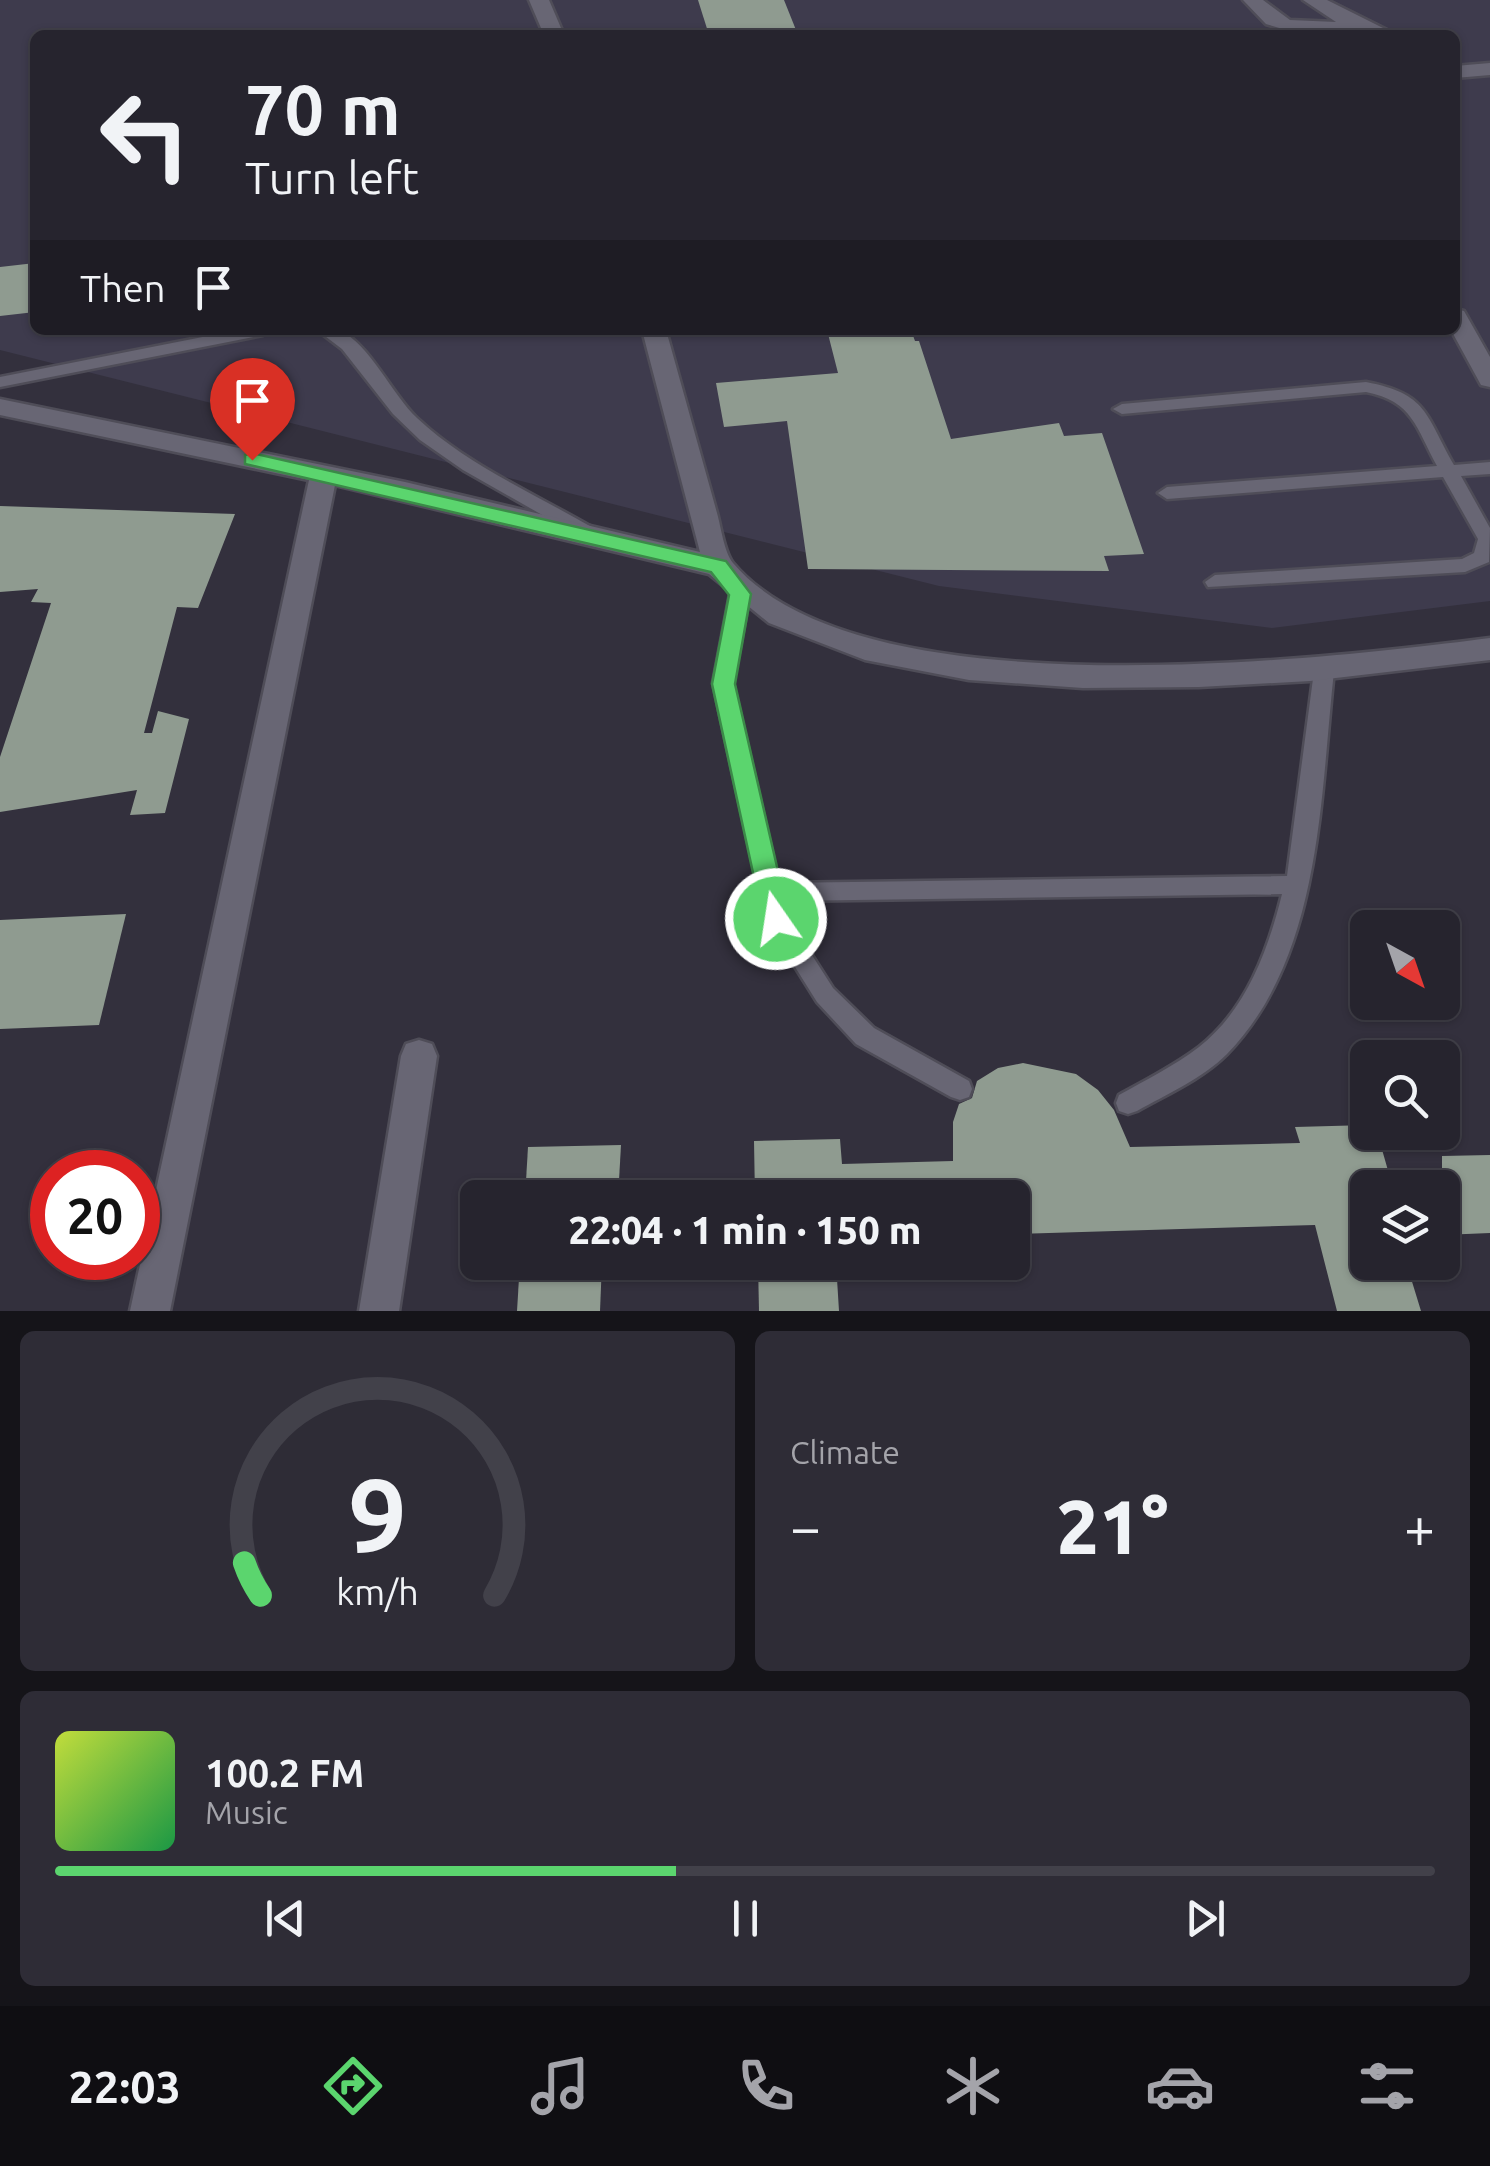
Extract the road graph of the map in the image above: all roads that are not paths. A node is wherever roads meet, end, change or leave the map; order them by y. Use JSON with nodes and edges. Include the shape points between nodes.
{"nodes":[{"id":1,"x":539,"y":0,"type":"edge"},
{"id":2,"x":1253,"y":0,"type":"edge"},
{"id":3,"x":1313,"y":0,"type":"edge"},
{"id":4,"x":1358,"y":26,"type":"junction"},
{"id":5,"x":552,"y":30,"type":"edge"},
{"id":6,"x":1371,"y":30,"type":"edge"},
{"id":7,"x":1490,"y":50,"type":"edge"},
{"id":8,"x":1460,"y":52,"type":"edge"},
{"id":9,"x":1490,"y":69,"type":"edge"},
{"id":10,"x":1460,"y":72,"type":"edge"},
{"id":11,"x":1460,"y":325,"type":"edge"},
{"id":12,"x":238,"y":335,"type":"edge"},
{"id":13,"x":333,"y":335,"type":"edge"},
{"id":14,"x":655,"y":335,"type":"edge"},
{"id":15,"x":1490,"y":379,"type":"edge"},
{"id":16,"x":0,"y":382,"type":"edge"},
{"id":17,"x":0,"y":408,"type":"edge"},
{"id":18,"x":1122,"y":410,"type":"dead end"},
{"id":19,"x":1490,"y":468,"type":"edge"},
{"id":20,"x":1451,"y":471,"type":"junction"},
{"id":21,"x":324,"y":474,"type":"junction"},
{"id":22,"x":1167,"y":493,"type":"dead end"},
{"id":23,"x":594,"y":536,"type":"junction"},
{"id":24,"x":718,"y":566,"type":"junction"},
{"id":25,"x":1215,"y":582,"type":"dead end"},
{"id":26,"x":740,"y":594,"type":"junction"},
{"id":27,"x":1490,"y":649,"type":"edge"},
{"id":28,"x":1324,"y":671,"type":"junction"},
{"id":29,"x":1295,"y":885,"type":"junction"},
{"id":30,"x":770,"y":892,"type":"junction"},
{"id":31,"x":419,"y":1056,"type":"dead end"},
{"id":32,"x":960,"y":1089,"type":"dead end"},
{"id":33,"x":1128,"y":1103,"type":"dead end"},
{"id":34,"x":150,"y":1311,"type":"edge"},
{"id":35,"x":379,"y":1311,"type":"edge"}],
"edges":[{"from":1,"to":5,"type":"street"},
{"from":2,"to":4,"type":"street","via":[[1265,15],[1292,26]]},
{"from":3,"to":4,"type":"street"},
{"from":4,"to":6,"type":"street"},
{"from":7,"to":8,"type":"street"},
{"from":9,"to":10,"type":"street"},
{"from":11,"to":15,"type":"street"},
{"from":12,"to":16,"type":"lane"},
{"from":13,"to":23,"type":"lane","via":[[351,347],[412,425]]},
{"from":14,"to":24,"type":"street"},
{"from":17,"to":21,"type":"street"},
{"from":18,"to":20,"type":"lane","via":[[1366,387],[1410,402]]},
{"from":19,"to":20,"type":"lane"},
{"from":20,"to":22,"type":"lane"},
{"from":20,"to":25,"type":"lane","via":[[1486,539],[1482,557],[1465,566]]},
{"from":21,"to":23,"type":"street"},
{"from":21,"to":34,"type":"street"},
{"from":23,"to":24,"type":"street"},
{"from":24,"to":26,"type":"street"},
{"from":26,"to":28,"type":"street","via":[[782,620],[898,656],[1020,674],[1180,678]]},
{"from":26,"to":30,"type":"lane","via":[[724,684]]},
{"from":27,"to":28,"type":"street"},
{"from":28,"to":29,"type":"lane"},
{"from":29,"to":30,"type":"lane"},
{"from":29,"to":33,"type":"lane","via":[[1280,950],[1244,1016],[1196,1063]]},
{"from":30,"to":32,"type":"lane","via":[[776,919],[825,995],[865,1036]]},
{"from":31,"to":35,"type":"street"}]}
